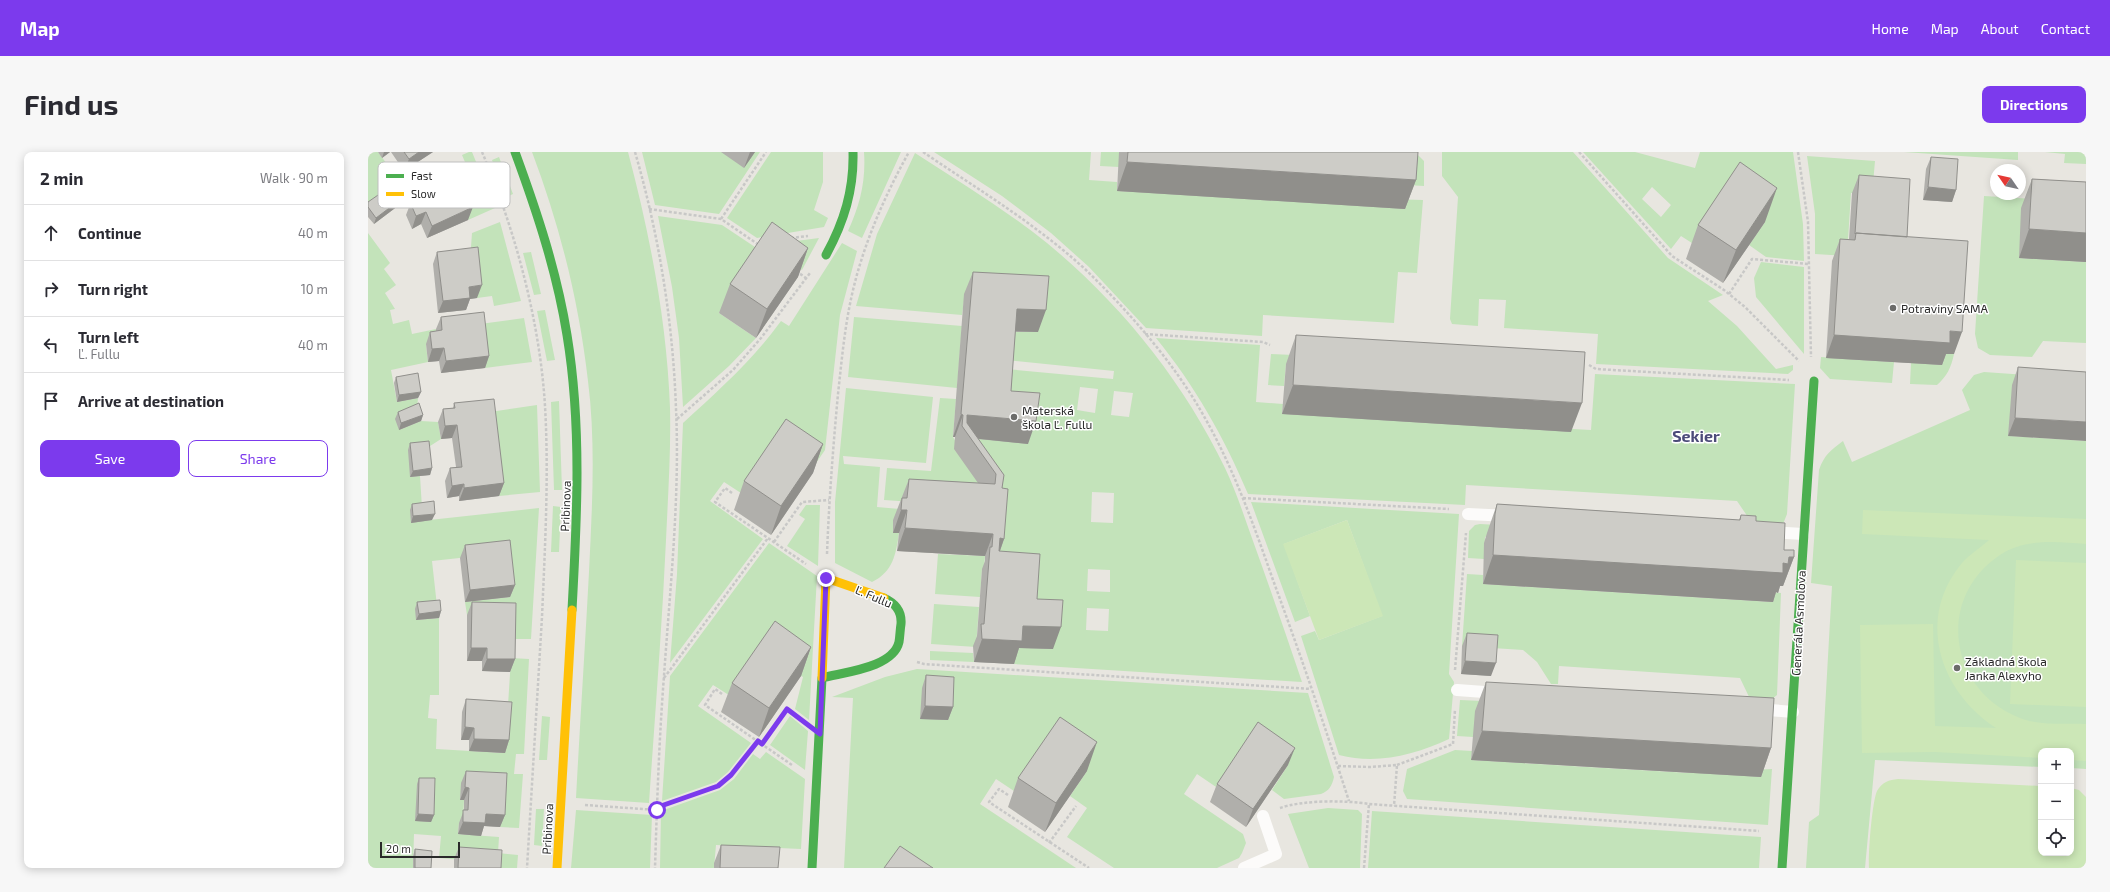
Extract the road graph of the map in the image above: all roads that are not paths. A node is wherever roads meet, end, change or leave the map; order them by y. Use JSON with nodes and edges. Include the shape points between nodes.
{"nodes":[{"id":1,"x":515,"y":152,"type":"edge"},
{"id":2,"x":853,"y":152,"type":"edge"},
{"id":3,"x":826,"y":255,"type":"road end"},
{"id":4,"x":1813,"y":378,"type":"road end"},
{"id":5,"x":1468,"y":514,"type":"road end"},
{"id":6,"x":1523,"y":517,"type":"edge"},
{"id":7,"x":1759,"y":532,"type":"edge"},
{"id":8,"x":1803,"y":534,"type":"junction"},
{"id":9,"x":822,"y":678,"type":"junction"},
{"id":10,"x":1457,"y":690,"type":"road end"},
{"id":11,"x":1512,"y":694,"type":"edge"},
{"id":12,"x":1748,"y":709,"type":"edge"},
{"id":13,"x":1793,"y":712,"type":"junction"},
{"id":14,"x":1263,"y":816,"type":"road end"},
{"id":15,"x":556,"y":868,"type":"edge"},
{"id":16,"x":812,"y":868,"type":"edge"},
{"id":17,"x":1244,"y":868,"type":"edge"},
{"id":18,"x":1782,"y":868,"type":"edge"}],
"edges":[{"from":1,"to":15,"type":"street","name":"Pribinova","via":[[531,194],[559,299],[571,361],[577,431],[578,497]]},
{"from":2,"to":3,"type":"street","via":[[851,195],[838,232]]},
{"from":4,"to":8,"type":"street","name":"Generála Asmolova"},
{"from":5,"to":6,"type":"lane"},
{"from":7,"to":8,"type":"lane"},
{"from":8,"to":13,"type":"street","name":"Generála Asmolova"},
{"from":9,"to":9,"type":"street","name":"Ľ. Fullu","via":[[882,663],[893,654],[899,643],[901,618],[896,605],[885,598],[826,578]]},
{"from":9,"to":16,"type":"street"},
{"from":10,"to":11,"type":"lane"},
{"from":12,"to":13,"type":"lane"},
{"from":13,"to":18,"type":"street","name":"Generála Asmolova"},
{"from":14,"to":17,"type":"lane","via":[[1276,854]]}]}
